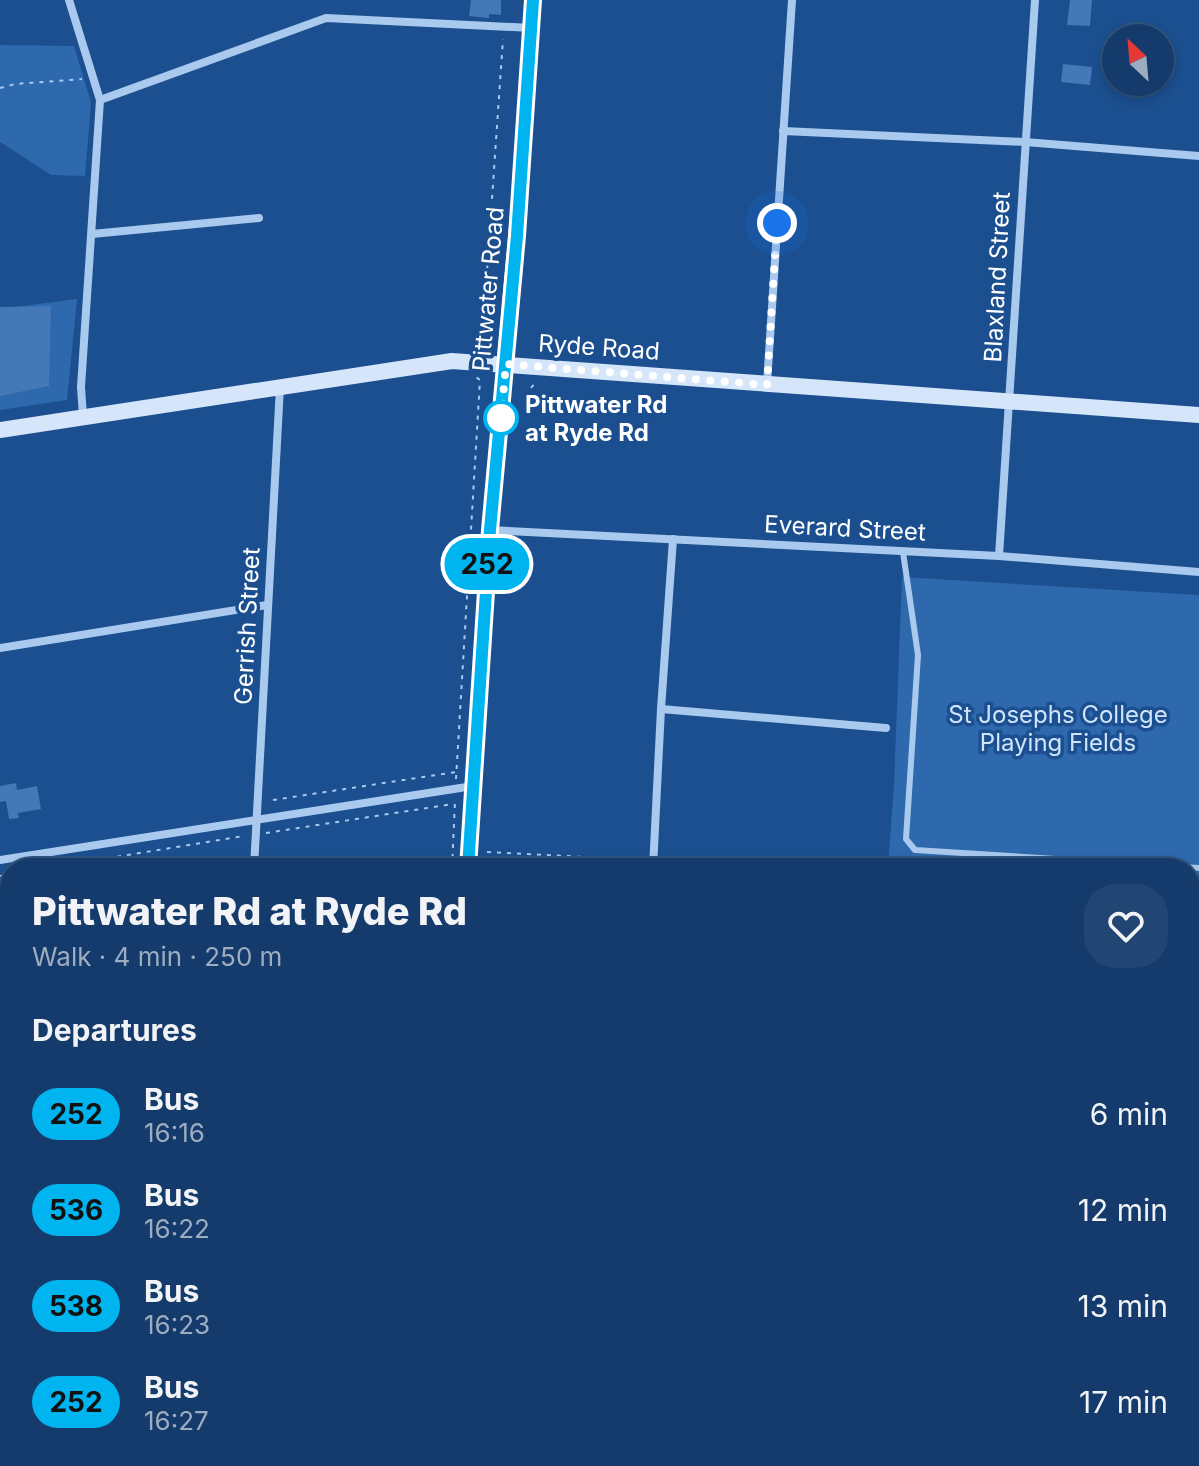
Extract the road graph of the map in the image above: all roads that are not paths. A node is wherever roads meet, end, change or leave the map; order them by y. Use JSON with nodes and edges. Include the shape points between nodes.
{"nodes":[{"id":1,"x":69,"y":0,"type":"edge"},
{"id":2,"x":533,"y":0,"type":"edge"},
{"id":3,"x":792,"y":0,"type":"edge"},
{"id":4,"x":1035,"y":0,"type":"edge"},
{"id":5,"x":532,"y":28,"type":"junction"},
{"id":6,"x":100,"y":100,"type":"junction"},
{"id":7,"x":783,"y":131,"type":"junction"},
{"id":8,"x":1025,"y":142,"type":"junction"},
{"id":9,"x":1199,"y":156,"type":"edge"},
{"id":10,"x":259,"y":218,"type":"dead end"},
{"id":11,"x":92,"y":234,"type":"junction"},
{"id":12,"x":506,"y":364,"type":"junction"},
{"id":13,"x":767,"y":385,"type":"junction"},
{"id":14,"x":280,"y":387,"type":"junction"},
{"id":15,"x":1010,"y":400,"type":"junction"},
{"id":16,"x":1199,"y":415,"type":"edge"},
{"id":17,"x":83,"y":417,"type":"junction"},
{"id":18,"x":0,"y":430,"type":"edge"},
{"id":19,"x":490,"y":530,"type":"junction"},
{"id":20,"x":673,"y":539,"type":"junction"},
{"id":21,"x":903,"y":552,"type":"junction"},
{"id":22,"x":999,"y":556,"type":"junction"},
{"id":23,"x":1199,"y":572,"type":"edge"},
{"id":24,"x":267,"y":605,"type":"junction"},
{"id":25,"x":0,"y":648,"type":"edge"},
{"id":26,"x":661,"y":709,"type":"junction"},
{"id":27,"x":886,"y":728,"type":"dead end"},
{"id":28,"x":474,"y":786,"type":"junction"},
{"id":29,"x":257,"y":820,"type":"junction"},
{"id":30,"x":13,"y":858,"type":"edge"},
{"id":31,"x":255,"y":858,"type":"edge"},
{"id":32,"x":464,"y":858,"type":"edge"},
{"id":33,"x":654,"y":858,"type":"edge"},
{"id":34,"x":1041,"y":858,"type":"edge"}],
"edges":[{"from":1,"to":6,"type":"street"},
{"from":2,"to":5,"type":"main road","name":"Pittwater Road"},
{"from":3,"to":7,"type":"street"},
{"from":4,"to":8,"type":"street","name":"Blaxland Street"},
{"from":5,"to":6,"type":"street","via":[[326,18]]},
{"from":5,"to":12,"type":"main road","name":"Pittwater Road"},
{"from":6,"to":11,"type":"street"},
{"from":7,"to":8,"type":"street"},
{"from":7,"to":13,"type":"street"},
{"from":8,"to":9,"type":"street"},
{"from":8,"to":15,"type":"street","name":"Blaxland Street"},
{"from":10,"to":11,"type":"street"},
{"from":11,"to":17,"type":"street"},
{"from":12,"to":13,"type":"main road","name":"Ryde Road"},
{"from":12,"to":14,"type":"main road","name":"Ryde Road","via":[[452,361]]},
{"from":12,"to":19,"type":"main road","name":"Pittwater Road"},
{"from":13,"to":15,"type":"main road","name":"Ryde Road"},
{"from":14,"to":17,"type":"main road","name":"Ryde Road"},
{"from":14,"to":24,"type":"street","name":"Gerrish Street"},
{"from":15,"to":16,"type":"main road","name":"Ryde Road"},
{"from":15,"to":22,"type":"street","name":"Blaxland Street"},
{"from":17,"to":18,"type":"main road","name":"Ryde Road"},
{"from":19,"to":20,"type":"street","name":"Everard Street"},
{"from":19,"to":28,"type":"main road","name":"Pittwater Road"},
{"from":20,"to":21,"type":"street","name":"Everard Street"},
{"from":20,"to":26,"type":"street"},
{"from":21,"to":22,"type":"street","name":"Everard Street"},
{"from":21,"to":34,"type":"lane","via":[[918,655],[906,839],[915,850]]},
{"from":22,"to":23,"type":"street","name":"Everard Street"},
{"from":24,"to":25,"type":"street"},
{"from":24,"to":29,"type":"street","name":"Gerrish Street"},
{"from":26,"to":27,"type":"street"},
{"from":26,"to":33,"type":"street"},
{"from":28,"to":29,"type":"street"},
{"from":28,"to":32,"type":"main road","name":"Pittwater Road"},
{"from":29,"to":30,"type":"street"},
{"from":29,"to":31,"type":"street","name":"Gerrish Street"}]}
